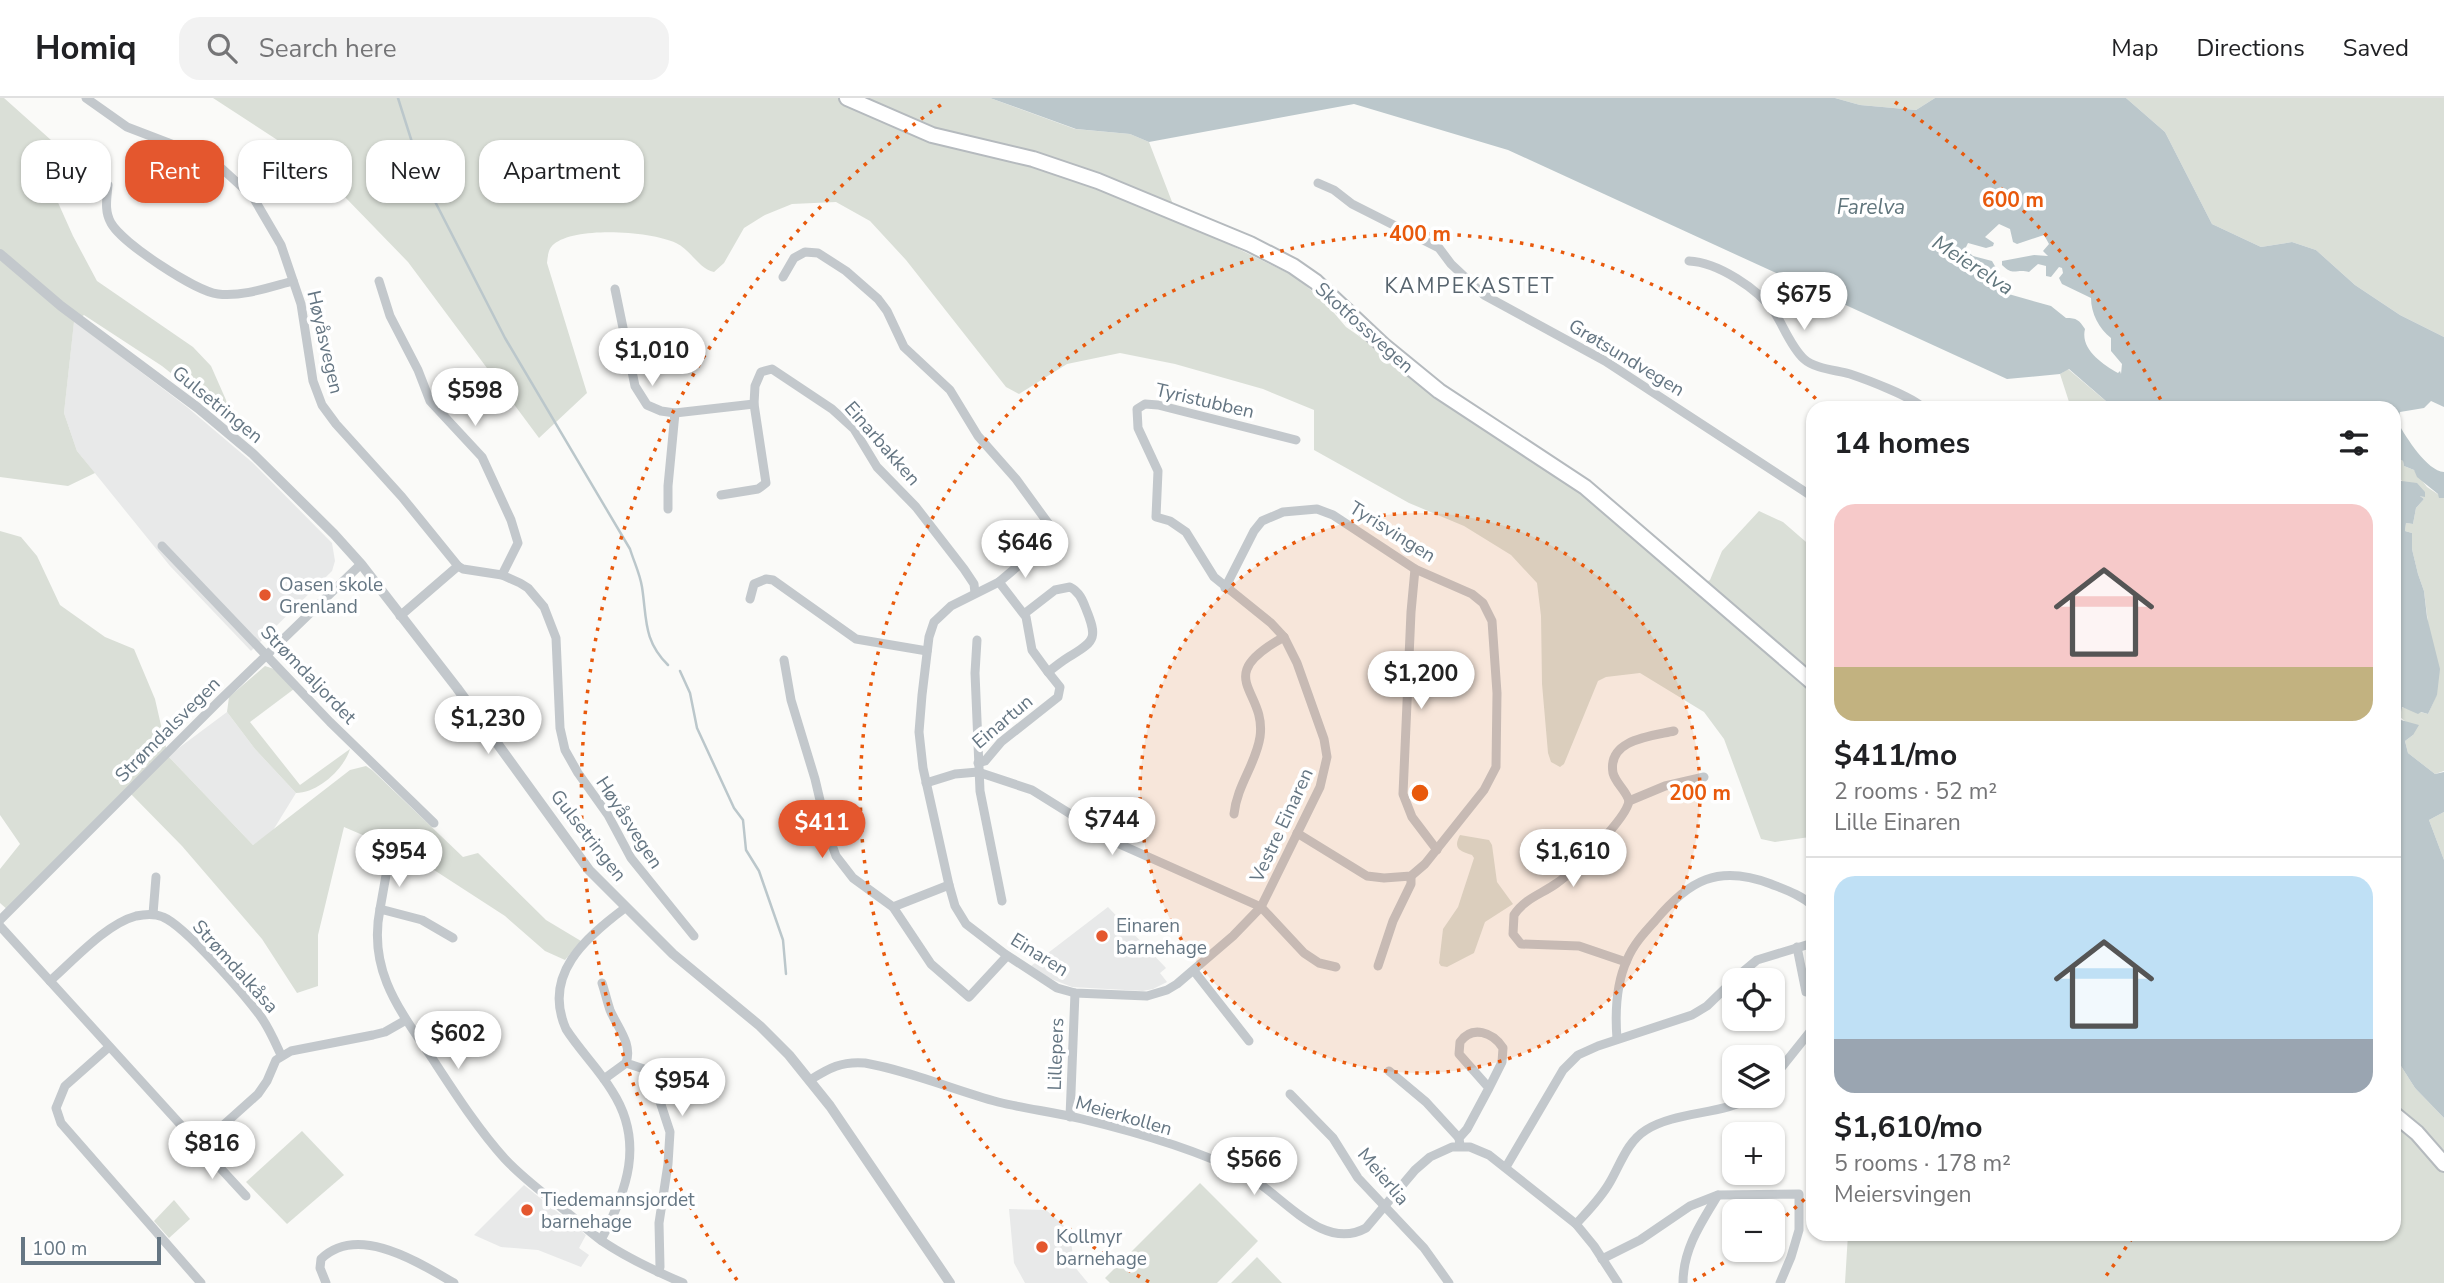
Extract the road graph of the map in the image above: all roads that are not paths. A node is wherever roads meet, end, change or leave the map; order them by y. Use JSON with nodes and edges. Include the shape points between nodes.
{"nodes":[{"id":1,"x":86,"y":98,"type":"edge"},
{"id":2,"x":847,"y":98,"type":"edge"},
{"id":3,"x":1318,"y":183,"type":"dead end"},
{"id":4,"x":107,"y":203,"type":"edge"},
{"id":5,"x":0,"y":254,"type":"edge"},
{"id":6,"x":1689,"y":261,"type":"dead end"},
{"id":7,"x":783,"y":276,"type":"dead end"},
{"id":8,"x":293,"y":281,"type":"junction"},
{"id":9,"x":379,"y":281,"type":"dead end"},
{"id":10,"x":615,"y":289,"type":"dead end"},
{"id":11,"x":1914,"y":401,"type":"edge"},
{"id":12,"x":754,"y":404,"type":"junction"},
{"id":13,"x":675,"y":413,"type":"junction"},
{"id":14,"x":1296,"y":440,"type":"dead end"},
{"id":15,"x":1806,"y":492,"type":"edge"},
{"id":16,"x":721,"y":495,"type":"dead end"},
{"id":17,"x":668,"y":509,"type":"dead end"},
{"id":18,"x":1156,"y":517,"type":"joint"},
{"id":19,"x":162,"y":546,"type":"dead end"},
{"id":20,"x":361,"y":564,"type":"junction"},
{"id":21,"x":458,"y":566,"type":"junction"},
{"id":22,"x":1415,"y":569,"type":"junction"},
{"id":23,"x":502,"y":575,"type":"junction"},
{"id":24,"x":999,"y":582,"type":"junction"},
{"id":25,"x":1225,"y":587,"type":"junction"},
{"id":26,"x":975,"y":593,"type":"junction"},
{"id":27,"x":750,"y":600,"type":"dead end"},
{"id":28,"x":1024,"y":614,"type":"junction"},
{"id":29,"x":400,"y":616,"type":"junction"},
{"id":30,"x":1283,"y":637,"type":"junction"},
{"id":31,"x":977,"y":640,"type":"dead end"},
{"id":32,"x":927,"y":651,"type":"junction"},
{"id":33,"x":267,"y":655,"type":"junction"},
{"id":34,"x":784,"y":660,"type":"dead end"},
{"id":35,"x":1048,"y":672,"type":"junction"},
{"id":36,"x":1806,"y":676,"type":"edge"},
{"id":37,"x":1674,"y":731,"type":"dead end"},
{"id":38,"x":978,"y":768,"type":"junction"},
{"id":39,"x":1704,"y":777,"type":"dead end"},
{"id":40,"x":926,"y":783,"type":"junction"},
{"id":41,"x":1629,"y":801,"type":"junction"},
{"id":42,"x":1234,"y":814,"type":"dead end"},
{"id":43,"x":434,"y":823,"type":"dead end"},
{"id":44,"x":1297,"y":833,"type":"junction"},
{"id":45,"x":1437,"y":850,"type":"junction"},
{"id":46,"x":388,"y":863,"type":"dead end"},
{"id":47,"x":1411,"y":876,"type":"junction"},
{"id":48,"x":156,"y":877,"type":"dead end"},
{"id":49,"x":949,"y":886,"type":"junction"},
{"id":50,"x":1002,"y":901,"type":"dead end"},
{"id":51,"x":1806,"y":902,"type":"edge"},
{"id":52,"x":893,"y":907,"type":"junction"},
{"id":53,"x":1261,"y":907,"type":"junction"},
{"id":54,"x":625,"y":908,"type":"junction"},
{"id":55,"x":380,"y":909,"type":"junction"},
{"id":56,"x":153,"y":914,"type":"junction"},
{"id":57,"x":0,"y":920,"type":"edge"},
{"id":58,"x":0,"y":926,"type":"edge"},
{"id":59,"x":694,"y":936,"type":"dead end"},
{"id":60,"x":453,"y":938,"type":"dead end"},
{"id":61,"x":1806,"y":945,"type":"edge"},
{"id":62,"x":1797,"y":947,"type":"junction"},
{"id":63,"x":1007,"y":956,"type":"junction"},
{"id":64,"x":1626,"y":962,"type":"junction"},
{"id":65,"x":1378,"y":965,"type":"dead end"},
{"id":66,"x":1336,"y":967,"type":"dead end"},
{"id":67,"x":1194,"y":971,"type":"junction"},
{"id":68,"x":50,"y":981,"type":"junction"},
{"id":69,"x":602,"y":983,"type":"dead end"},
{"id":70,"x":1806,"y":992,"type":"dead end"},
{"id":71,"x":1075,"y":993,"type":"junction"},
{"id":72,"x":406,"y":1020,"type":"junction"},
{"id":73,"x":1806,"y":1037,"type":"edge"},
{"id":74,"x":1617,"y":1039,"type":"junction"},
{"id":75,"x":1248,"y":1041,"type":"dead end"},
{"id":76,"x":109,"y":1047,"type":"junction"},
{"id":77,"x":281,"y":1055,"type":"junction"},
{"id":78,"x":626,"y":1063,"type":"junction"},
{"id":79,"x":1785,"y":1063,"type":"edge"},
{"id":80,"x":1390,"y":1071,"type":"dead end"},
{"id":81,"x":604,"y":1079,"type":"junction"},
{"id":82,"x":810,"y":1080,"type":"junction"},
{"id":83,"x":1489,"y":1088,"type":"junction"},
{"id":84,"x":1290,"y":1094,"type":"dead end"},
{"id":85,"x":1722,"y":1108,"type":"edge"},
{"id":86,"x":1070,"y":1117,"type":"junction"},
{"id":87,"x":2401,"y":1120,"type":"edge"},
{"id":88,"x":1459,"y":1142,"type":"junction"},
{"id":89,"x":200,"y":1146,"type":"junction"},
{"id":90,"x":2444,"y":1164,"type":"edge"},
{"id":91,"x":1506,"y":1167,"type":"junction"},
{"id":92,"x":1718,"y":1195,"type":"junction"},
{"id":93,"x":246,"y":1196,"type":"dead end"},
{"id":94,"x":1385,"y":1207,"type":"junction"},
{"id":95,"x":1576,"y":1224,"type":"junction"},
{"id":96,"x":601,"y":1240,"type":"junction"},
{"id":97,"x":1602,"y":1259,"type":"junction"},
{"id":98,"x":658,"y":1272,"type":"junction"},
{"id":99,"x":201,"y":1283,"type":"edge"},
{"id":100,"x":326,"y":1283,"type":"edge"},
{"id":101,"x":454,"y":1283,"type":"edge"},
{"id":102,"x":683,"y":1283,"type":"edge"},
{"id":103,"x":950,"y":1283,"type":"edge"},
{"id":104,"x":1449,"y":1283,"type":"edge"},
{"id":105,"x":1618,"y":1283,"type":"edge"},
{"id":106,"x":1682,"y":1283,"type":"edge"},
{"id":107,"x":1780,"y":1283,"type":"edge"}],
"edges":[{"from":1,"to":8,"type":"street","name":"Høyåsvegen","via":[[127,127],[204,157],[230,175],[267,218]]},
{"from":2,"to":36,"type":"main road","name":"Skotfossvegen","via":[[932,135],[1033,159],[1098,181],[1293,266],[1439,391],[1585,487]]},
{"from":3,"to":15,"type":"street","name":"Grøtsundvegen","via":[[1439,248],[1484,295],[1605,361]]},
{"from":4,"to":8,"type":"street","via":[[107,216],[116,230],[198,288],[227,295]]},
{"from":5,"to":20,"type":"street","name":"Gulsetringen","via":[[253,454]]},
{"from":6,"to":11,"type":"street","via":[[1725,271],[1761,298],[1809,362],[1857,376]]},
{"from":7,"to":24,"type":"street","name":"Einaren","via":[[790,261],[799,255],[825,255],[883,304],[904,347],[950,390],[978,436],[1056,534]]},
{"from":8,"to":21,"type":"street","name":"Høyåsvegen","via":[[322,405]]},
{"from":9,"to":23,"type":"street","via":[[390,316],[430,401],[482,457],[511,520],[518,543]]},
{"from":10,"to":13,"type":"street","via":[[637,391],[654,409]]},
{"from":12,"to":13,"type":"street"},
{"from":12,"to":16,"type":"street","name":"Einarbakken","via":[[766,483]]},
{"from":12,"to":26,"type":"street","name":"Einarbakken","via":[[759,376],[772,369],[841,416],[877,467],[951,551],[970,577]]},
{"from":13,"to":17,"type":"street"},
{"from":14,"to":18,"type":"street","name":"Tyristubben","via":[[1158,405],[1140,405],[1138,428],[1158,471]]},
{"from":18,"to":25,"type":"street","name":"Vestre Einaren","via":[[1186,532]]},
{"from":19,"to":33,"type":"street","name":"Strømdaljordet"},
{"from":20,"to":29,"type":"street","name":"Gulsetringen"},
{"from":20,"to":33,"type":"street","name":"Strømdalsvegen"},
{"from":21,"to":23,"type":"street","name":"Høyåsvegen"},
{"from":21,"to":29,"type":"street"},
{"from":22,"to":25,"type":"street","name":"Tyrisvingen","via":[[1333,514],[1308,510],[1275,514],[1262,521]]},
{"from":22,"to":45,"type":"street","via":[[1403,794],[1412,817]]},
{"from":22,"to":45,"type":"street","name":"Tyrisvingen","via":[[1478,598],[1489,613],[1494,637],[1496,766],[1484,790]]},
{"from":23,"to":59,"type":"street","name":"Høyåsvegen","via":[[528,588],[550,617],[556,638],[562,740],[571,762],[631,858]]},
{"from":24,"to":26,"type":"street","name":"Einaren"},
{"from":24,"to":28,"type":"street","name":"Einartun"},
{"from":25,"to":30,"type":"street","name":"Vestre Einaren"},
{"from":26,"to":32,"type":"street","name":"Einaren","via":[[937,617]]},
{"from":27,"to":32,"type":"street","via":[[754,584],[773,580],[856,639]]},
{"from":28,"to":35,"type":"street","name":"Einartun","via":[[1032,650]]},
{"from":28,"to":35,"type":"street","via":[[1061,587],[1074,588],[1083,602],[1093,630],[1091,641]]},
{"from":29,"to":54,"type":"street","name":"Gulsetringen","via":[[589,870]]},
{"from":30,"to":42,"type":"street","via":[[1261,652],[1247,670],[1245,681],[1259,717],[1260,739],[1238,790]]},
{"from":30,"to":44,"type":"street","name":"Vestre Einaren","via":[[1297,663],[1327,757],[1320,787]]},
{"from":31,"to":38,"type":"street"},
{"from":32,"to":40,"type":"street","name":"Einaren","via":[[919,732]]},
{"from":33,"to":43,"type":"street","name":"Strømdaljordet"},
{"from":33,"to":57,"type":"street","name":"Strømdalsvegen"},
{"from":34,"to":52,"type":"street","via":[[831,845],[853,878]]},
{"from":35,"to":38,"type":"street","name":"Einartun","via":[[1060,687],[1058,697],[1001,742]]},
{"from":37,"to":41,"type":"street","via":[[1621,747],[1614,774]]},
{"from":38,"to":40,"type":"street"},
{"from":38,"to":50,"type":"street"},
{"from":38,"to":53,"type":"street","via":[[1032,790],[1117,843]]},
{"from":39,"to":41,"type":"street"},
{"from":40,"to":49,"type":"street","name":"Einaren"},
{"from":41,"to":64,"type":"street","via":[[1620,820],[1568,874],[1521,905],[1512,929],[1521,944],[1579,946]]},
{"from":44,"to":47,"type":"street","via":[[1367,876]]},
{"from":44,"to":53,"type":"street","name":"Vestre Einaren"},
{"from":45,"to":47,"type":"street","name":"Tyrisvingen"},
{"from":46,"to":55,"type":"street"},
{"from":47,"to":65,"type":"street"},
{"from":48,"to":56,"type":"street"},
{"from":49,"to":52,"type":"street"},
{"from":49,"to":63,"type":"street","name":"Einaren","via":[[966,924]]},
{"from":51,"to":64,"type":"street","via":[[1787,890],[1738,874],[1709,878],[1666,907]]},
{"from":52,"to":63,"type":"street","via":[[931,964],[969,997]]},
{"from":53,"to":66,"type":"street","via":[[1304,953]]},
{"from":53,"to":67,"type":"street","name":"Einaren"},
{"from":54,"to":81,"type":"street","via":[[571,960],[559,985],[559,1009],[566,1029]]},
{"from":54,"to":82,"type":"street","name":"Gulsetringen","via":[[774,1039]]},
{"from":55,"to":60,"type":"street","via":[[422,920]]},
{"from":55,"to":72,"type":"street","via":[[378,959]]},
{"from":56,"to":68,"type":"street","via":[[119,923]]},
{"from":56,"to":77,"type":"street","name":"Strømdalkåsa","via":[[174,923],[195,943],[260,1016]]},
{"from":58,"to":68,"type":"street"},
{"from":61,"to":62,"type":"street"},
{"from":62,"to":70,"type":"street"},
{"from":62,"to":74,"type":"street","via":[[1749,965],[1701,1011]]},
{"from":63,"to":71,"type":"street","name":"Einaren","via":[[1044,981]]},
{"from":64,"to":74,"type":"street","via":[[1618,996]]},
{"from":67,"to":71,"type":"street","name":"Einaren","via":[[1167,990],[1147,996]]},
{"from":67,"to":75,"type":"street"},
{"from":68,"to":76,"type":"street"},
{"from":69,"to":78,"type":"street","via":[[625,1039]]},
{"from":71,"to":86,"type":"street","name":"Lillepers"},
{"from":72,"to":77,"type":"street","via":[[385,1032]]},
{"from":72,"to":96,"type":"street","via":[[503,1157]]},
{"from":73,"to":79,"type":"street"},
{"from":74,"to":91,"type":"street","via":[[1569,1063]]},
{"from":76,"to":89,"type":"street"},
{"from":76,"to":99,"type":"street","via":[[65,1086],[56,1108],[61,1123]]},
{"from":77,"to":89,"type":"street","via":[[258,1094]]},
{"from":78,"to":81,"type":"street"},
{"from":78,"to":98,"type":"street","via":[[650,1071],[670,1132]]},
{"from":80,"to":88,"type":"street","via":[[1447,1122]]},
{"from":81,"to":96,"type":"street","via":[[623,1112],[630,1154],[627,1182]]},
{"from":82,"to":86,"type":"street","name":"Meierkollen","via":[[838,1064],[865,1063]]},
{"from":82,"to":103,"type":"street","name":"Gulsetringen"},
{"from":83,"to":83,"type":"street","via":[[1502,1062],[1503,1048],[1491,1036],[1470,1033],[1460,1042],[1459,1054]]},
{"from":83,"to":88,"type":"street"},
{"from":84,"to":94,"type":"street","name":"Meierlia","via":[[1333,1138],[1358,1178]]},
{"from":85,"to":95,"type":"street","via":[[1647,1129],[1634,1140],[1604,1192]]},
{"from":86,"to":94,"type":"street","name":"Meierkollen","via":[[1244,1173],[1311,1224],[1333,1234],[1358,1233]]},
{"from":87,"to":90,"type":"main road"},
{"from":88,"to":91,"type":"street"},
{"from":88,"to":94,"type":"street","name":"Meierkollen","via":[[1422,1163]]},
{"from":89,"to":93,"type":"street"},
{"from":91,"to":95,"type":"street"},
{"from":92,"to":97,"type":"street","via":[[1690,1206]]},
{"from":92,"to":106,"type":"street","via":[[1691,1241]]},
{"from":92,"to":107,"type":"street","via":[[1799,1194],[1799,1230]]},
{"from":94,"to":104,"type":"street","name":"Meierlia"},
{"from":95,"to":97,"type":"street"},
{"from":96,"to":98,"type":"street"},
{"from":97,"to":105,"type":"street"},
{"from":98,"to":102,"type":"street"},
{"from":100,"to":101,"type":"street","via":[[321,1259],[354,1244],[405,1255]]}]}
